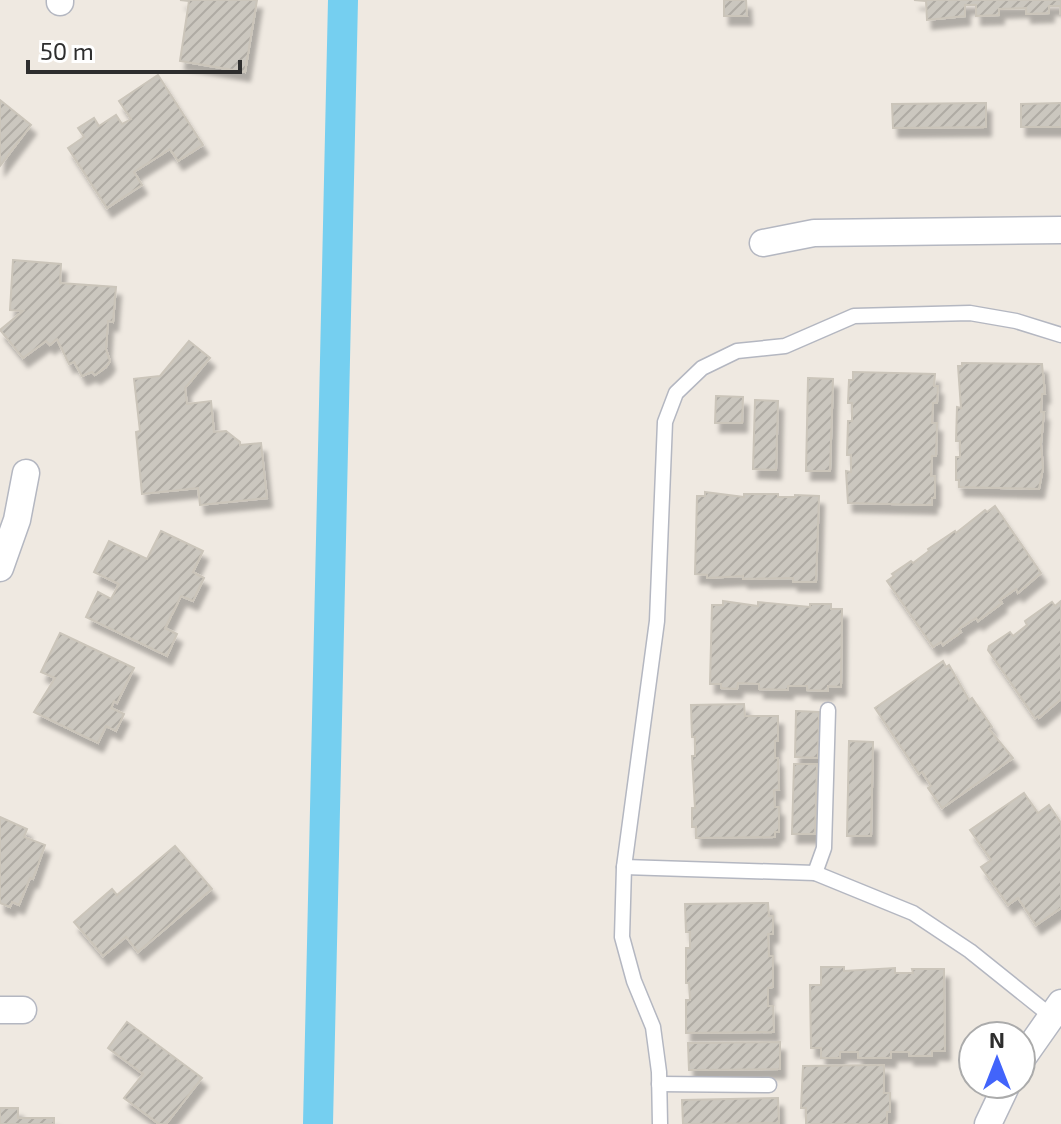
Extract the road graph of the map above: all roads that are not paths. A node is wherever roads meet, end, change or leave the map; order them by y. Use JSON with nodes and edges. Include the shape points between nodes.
{"nodes":[{"id":1,"x":1061,"y":230,"type":"edge"},
{"id":2,"x":763,"y":243,"type":"dead end"},
{"id":3,"x":1061,"y":335,"type":"edge"},
{"id":4,"x":26,"y":473,"type":"dead end"},
{"id":5,"x":0,"y":568,"type":"edge"},
{"id":6,"x":828,"y":710,"type":"dead end"},
{"id":7,"x":624,"y":867,"type":"junction"},
{"id":8,"x":815,"y":873,"type":"junction"},
{"id":9,"x":1056,"y":1010,"type":"edge"},
{"id":10,"x":1037,"y":1037,"type":"edge"},
{"id":11,"x":659,"y":1084,"type":"junction"},
{"id":12,"x":769,"y":1085,"type":"dead end"},
{"id":13,"x":999,"y":1100,"type":"edge"},
{"id":14,"x":660,"y":1124,"type":"edge"},
{"id":15,"x":988,"y":1124,"type":"edge"}],
"edges":[{"from":1,"to":2,"type":"street","via":[[814,233]]},
{"from":3,"to":7,"type":"lane","via":[[970,313],[854,316],[785,346],[737,351],[702,368],[676,393],[665,422],[657,621]]},
{"from":4,"to":5,"type":"street"},
{"from":6,"to":8,"type":"lane","via":[[824,848]]},
{"from":7,"to":8,"type":"lane"},
{"from":7,"to":11,"type":"lane","via":[[622,937],[653,1027]]},
{"from":8,"to":9,"type":"lane","via":[[913,913]]},
{"from":9,"to":10,"type":"street"},
{"from":11,"to":12,"type":"lane"},
{"from":11,"to":14,"type":"lane"},
{"from":13,"to":15,"type":"street"}]}
